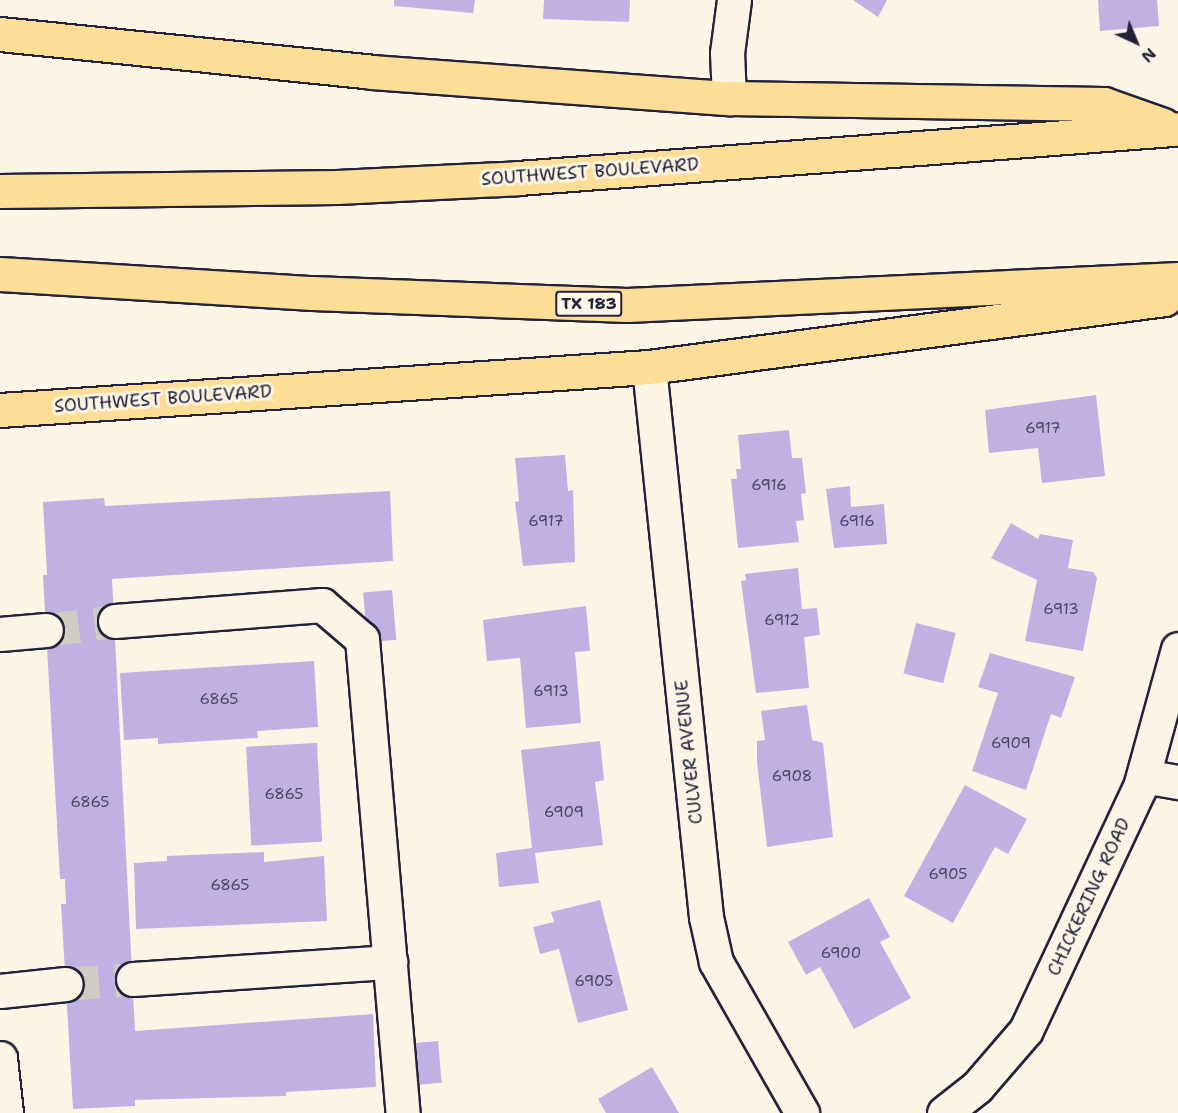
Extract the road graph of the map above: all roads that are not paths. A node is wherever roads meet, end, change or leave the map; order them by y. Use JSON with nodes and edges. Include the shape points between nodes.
{"nodes":[{"id":1,"x":734,"y":0,"type":"edge"},
{"id":2,"x":0,"y":34,"type":"edge"},
{"id":3,"x":729,"y":98,"type":"junction"},
{"id":4,"x":1175,"y":129,"type":"edge"},
{"id":5,"x":0,"y":191,"type":"edge"},
{"id":6,"x":0,"y":274,"type":"edge"},
{"id":7,"x":1178,"y":279,"type":"edge"},
{"id":8,"x":1178,"y":297,"type":"edge"},
{"id":9,"x":649,"y":368,"type":"junction"},
{"id":10,"x":0,"y":410,"type":"edge"},
{"id":11,"x":115,"y":621,"type":"tunnel mouth"},
{"id":12,"x":46,"y":630,"type":"tunnel mouth"},
{"id":13,"x":0,"y":634,"type":"edge"},
{"id":14,"x":1178,"y":648,"type":"edge"},
{"id":15,"x":1144,"y":776,"type":"junction"},
{"id":16,"x":1178,"y":782,"type":"edge"},
{"id":17,"x":390,"y":962,"type":"junction"},
{"id":18,"x":133,"y":979,"type":"tunnel mouth"},
{"id":19,"x":66,"y":984,"type":"tunnel mouth"},
{"id":20,"x":0,"y":992,"type":"edge"},
{"id":21,"x":0,"y":1058,"type":"edge"},
{"id":22,"x":6,"y":1113,"type":"edge"},
{"id":23,"x":404,"y":1113,"type":"edge"},
{"id":24,"x":802,"y":1113,"type":"edge"},
{"id":25,"x":944,"y":1113,"type":"edge"}],
"edges":[{"from":1,"to":3,"type":"street","via":[[727,53]]},
{"from":2,"to":3,"type":"main road","via":[[383,73]]},
{"from":3,"to":4,"type":"main road","via":[[1104,104]]},
{"from":4,"to":5,"type":"main road","name":"SOUTHWEST BOULEVARD","via":[[473,180],[188,190]]},
{"from":6,"to":7,"type":"main road","number":"TX 183","via":[[312,293],[627,305]]},
{"from":8,"to":9,"type":"main road","name":"SOUTHWEST BOULEVARD"},
{"from":9,"to":10,"type":"main road","name":"SOUTHWEST BOULEVARD"},
{"from":9,"to":24,"type":"street","name":"CULVER AVENUE","via":[[706,917],[716,962]]},
{"from":11,"to":17,"type":"street","via":[[322,605],[362,639]]},
{"from":12,"to":13,"type":"street"},
{"from":14,"to":15,"type":"street","name":"CHICKERING ROAD"},
{"from":15,"to":16,"type":"street"},
{"from":15,"to":25,"type":"street","name":"CHICKERING ROAD","via":[[1026,1030],[977,1087]]},
{"from":17,"to":18,"type":"street"},
{"from":17,"to":23,"type":"street"},
{"from":19,"to":20,"type":"street"},
{"from":21,"to":22,"type":"street"}]}
